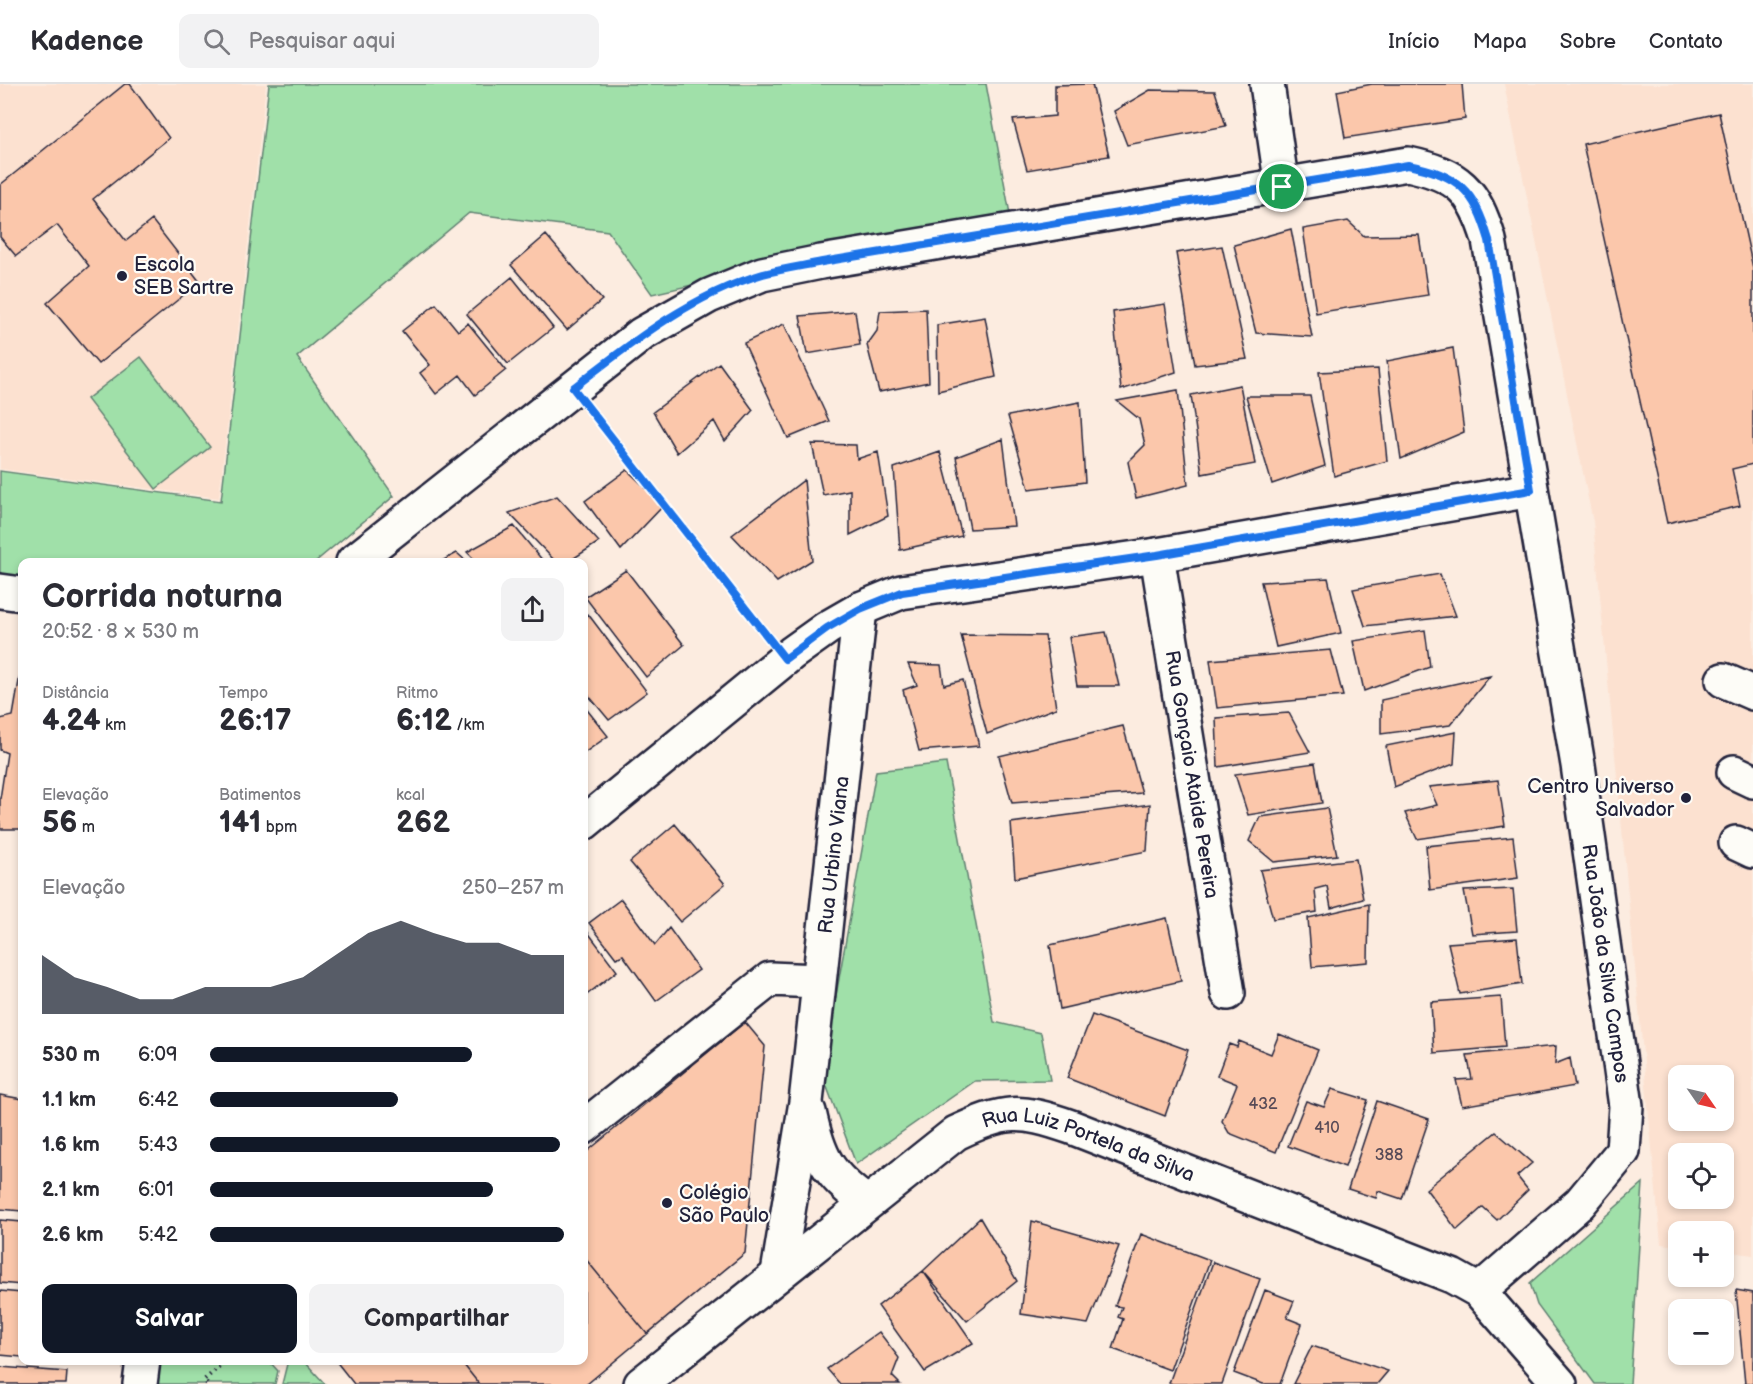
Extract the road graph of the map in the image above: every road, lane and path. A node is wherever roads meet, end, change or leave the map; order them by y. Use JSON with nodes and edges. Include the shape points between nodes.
{"nodes":[{"id":1,"x":1267,"y":84,"type":"edge"},
{"id":2,"x":1282,"y":187,"type":"junction"},
{"id":3,"x":573,"y":388,"type":"junction"},
{"id":4,"x":1531,"y":490,"type":"junction"},
{"id":5,"x":1157,"y":555,"type":"junction"},
{"id":6,"x":358,"y":558,"type":"edge"},
{"id":7,"x":0,"y":591,"type":"edge"},
{"id":8,"x":18,"y":593,"type":"edge"},
{"id":9,"x":860,"y":609,"type":"junction"},
{"id":10,"x":785,"y":659,"type":"junction"},
{"id":11,"x":1723,"y":680,"type":"dead end"},
{"id":12,"x":1753,"y":693,"type":"edge"},
{"id":13,"x":588,"y":820,"type":"edge"},
{"id":14,"x":818,"y":981,"type":"junction"},
{"id":15,"x":1228,"y":993,"type":"dead end"},
{"id":16,"x":806,"y":1102,"type":"junction"},
{"id":17,"x":588,"y":1124,"type":"edge"},
{"id":18,"x":867,"y":1203,"type":"junction"},
{"id":19,"x":778,"y":1273,"type":"junction"},
{"id":20,"x":1479,"y":1292,"type":"junction"},
{"id":21,"x":142,"y":1365,"type":"edge"},
{"id":22,"x":221,"y":1365,"type":"edge"},
{"id":23,"x":140,"y":1384,"type":"edge"},
{"id":24,"x":207,"y":1384,"type":"edge"},
{"id":25,"x":641,"y":1384,"type":"edge"},
{"id":26,"x":1560,"y":1384,"type":"edge"}],
"edges":[{"from":1,"to":2,"type":"street"},
{"from":2,"to":3,"type":"street","name":"Rua João da Silva Campos","via":[[762,274],[709,296],[642,334]]},
{"from":2,"to":4,"type":"street","name":"Rua João da Silva Campos","via":[[1408,165],[1436,170],[1462,187],[1480,208],[1489,240]]},
{"from":3,"to":6,"type":"street","name":"Rua João da Silva Campos"},
{"from":3,"to":10,"type":"path"},
{"from":4,"to":5,"type":"street"},
{"from":4,"to":20,"type":"street","name":"Rua João da Silva Campos","via":[[1578,765],[1626,1106],[1623,1151],[1580,1203]]},
{"from":5,"to":9,"type":"street","via":[[902,592]]},
{"from":5,"to":15,"type":"street","name":"Rua Gonçaio Ataide Pereira"},
{"from":7,"to":8,"type":"street"},
{"from":9,"to":10,"type":"street"},
{"from":9,"to":14,"type":"street","name":"Rua Urbino Viana"},
{"from":10,"to":13,"type":"street"},
{"from":11,"to":12,"type":"street"},
{"from":14,"to":16,"type":"street","name":"Rua Urbino Viana"},
{"from":14,"to":17,"type":"street","via":[[770,979]]},
{"from":16,"to":18,"type":"street","name":"Rua Urbino Viana","via":[[826,1167],[841,1185]]},
{"from":16,"to":19,"type":"street","name":"Rua Urbino Viana"},
{"from":18,"to":19,"type":"street","name":"Rua Luiz Portela da Silva"},
{"from":18,"to":20,"type":"street","name":"Rua Luiz Portela da Silva","via":[[956,1133],[985,1119],[1010,1113],[1038,1116],[1441,1271]]},
{"from":19,"to":25,"type":"street","name":"Rua Luiz Portela da Silva"},
{"from":20,"to":26,"type":"street","name":"Rua Luiz Portela da Silva"},
{"from":21,"to":23,"type":"street"},
{"from":22,"to":24,"type":"path","via":[[204,1380]]}]}
